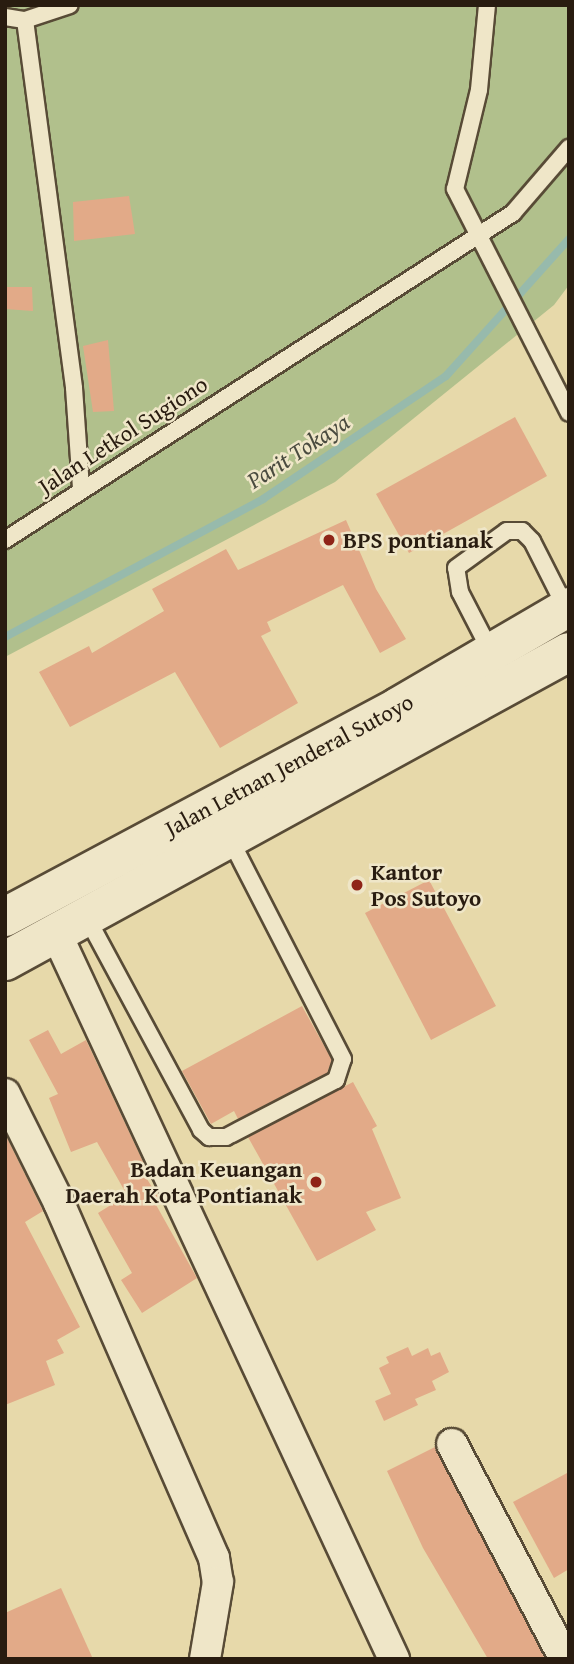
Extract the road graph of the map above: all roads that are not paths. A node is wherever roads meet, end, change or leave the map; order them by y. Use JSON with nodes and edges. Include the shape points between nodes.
{"nodes":[{"id":1,"x":70,"y":5,"type":"edge"},
{"id":2,"x":487,"y":5,"type":"edge"},
{"id":3,"x":5,"y":17,"type":"edge"},
{"id":4,"x":25,"y":20,"type":"junction"},
{"id":5,"x":569,"y":148,"type":"edge"},
{"id":6,"x":478,"y":236,"type":"junction"},
{"id":7,"x":569,"y":412,"type":"edge"},
{"id":8,"x":81,"y":489,"type":"junction"},
{"id":9,"x":5,"y":540,"type":"edge"},
{"id":10,"x":568,"y":607,"type":"edge"},
{"id":11,"x":491,"y":652,"type":"junction"},
{"id":12,"x":569,"y":652,"type":"edge"},
{"id":13,"x":407,"y":720,"type":"junction"},
{"id":14,"x":229,"y":836,"type":"junction"},
{"id":15,"x":5,"y":917,"type":"edge"},
{"id":16,"x":71,"y":925,"type":"junction"},
{"id":17,"x":5,"y":961,"type":"edge"},
{"id":18,"x":5,"y":1094,"type":"edge"},
{"id":19,"x":452,"y":1444,"type":"dead end"},
{"id":20,"x":205,"y":1659,"type":"edge"},
{"id":21,"x":394,"y":1659,"type":"edge"},
{"id":22,"x":565,"y":1659,"type":"edge"}],
"edges":[{"from":1,"to":4,"type":"lane"},
{"from":2,"to":6,"type":"lane","via":[[479,90],[455,189]]},
{"from":3,"to":4,"type":"lane"},
{"from":4,"to":8,"type":"lane","via":[[74,388]]},
{"from":5,"to":6,"type":"lane","name":"Jalan Letkol Sugiono","via":[[513,213]]},
{"from":6,"to":7,"type":"lane"},
{"from":6,"to":8,"type":"lane","name":"Jalan Letkol Sugiono"},
{"from":8,"to":9,"type":"lane","name":"Jalan Letkol Sugiono"},
{"from":10,"to":11,"type":"street","name":"Jalan Letnan Jenderal Sutoyo"},
{"from":10,"to":11,"type":"lane","via":[[533,541],[522,531],[507,531],[456,568],[460,592]]},
{"from":11,"to":13,"type":"street","name":"Jalan Letnan Jenderal Sutoyo"},
{"from":12,"to":13,"type":"street","name":"Jalan Letnan Jenderal Sutoyo"},
{"from":13,"to":14,"type":"street","name":"Jalan Letnan Jenderal Sutoyo"},
{"from":13,"to":15,"type":"street","name":"Jalan Letnan Jenderal Sutoyo"},
{"from":14,"to":16,"type":"street","name":"Jalan Letnan Jenderal Sutoyo"},
{"from":14,"to":16,"type":"lane","via":[[343,1059],[336,1080],[226,1137],[209,1137]]},
{"from":16,"to":17,"type":"street","name":"Jalan Letnan Jenderal Sutoyo"},
{"from":16,"to":21,"type":"street"},
{"from":18,"to":20,"type":"street","via":[[59,1203],[214,1558],[218,1582]]},
{"from":19,"to":22,"type":"street"}]}
